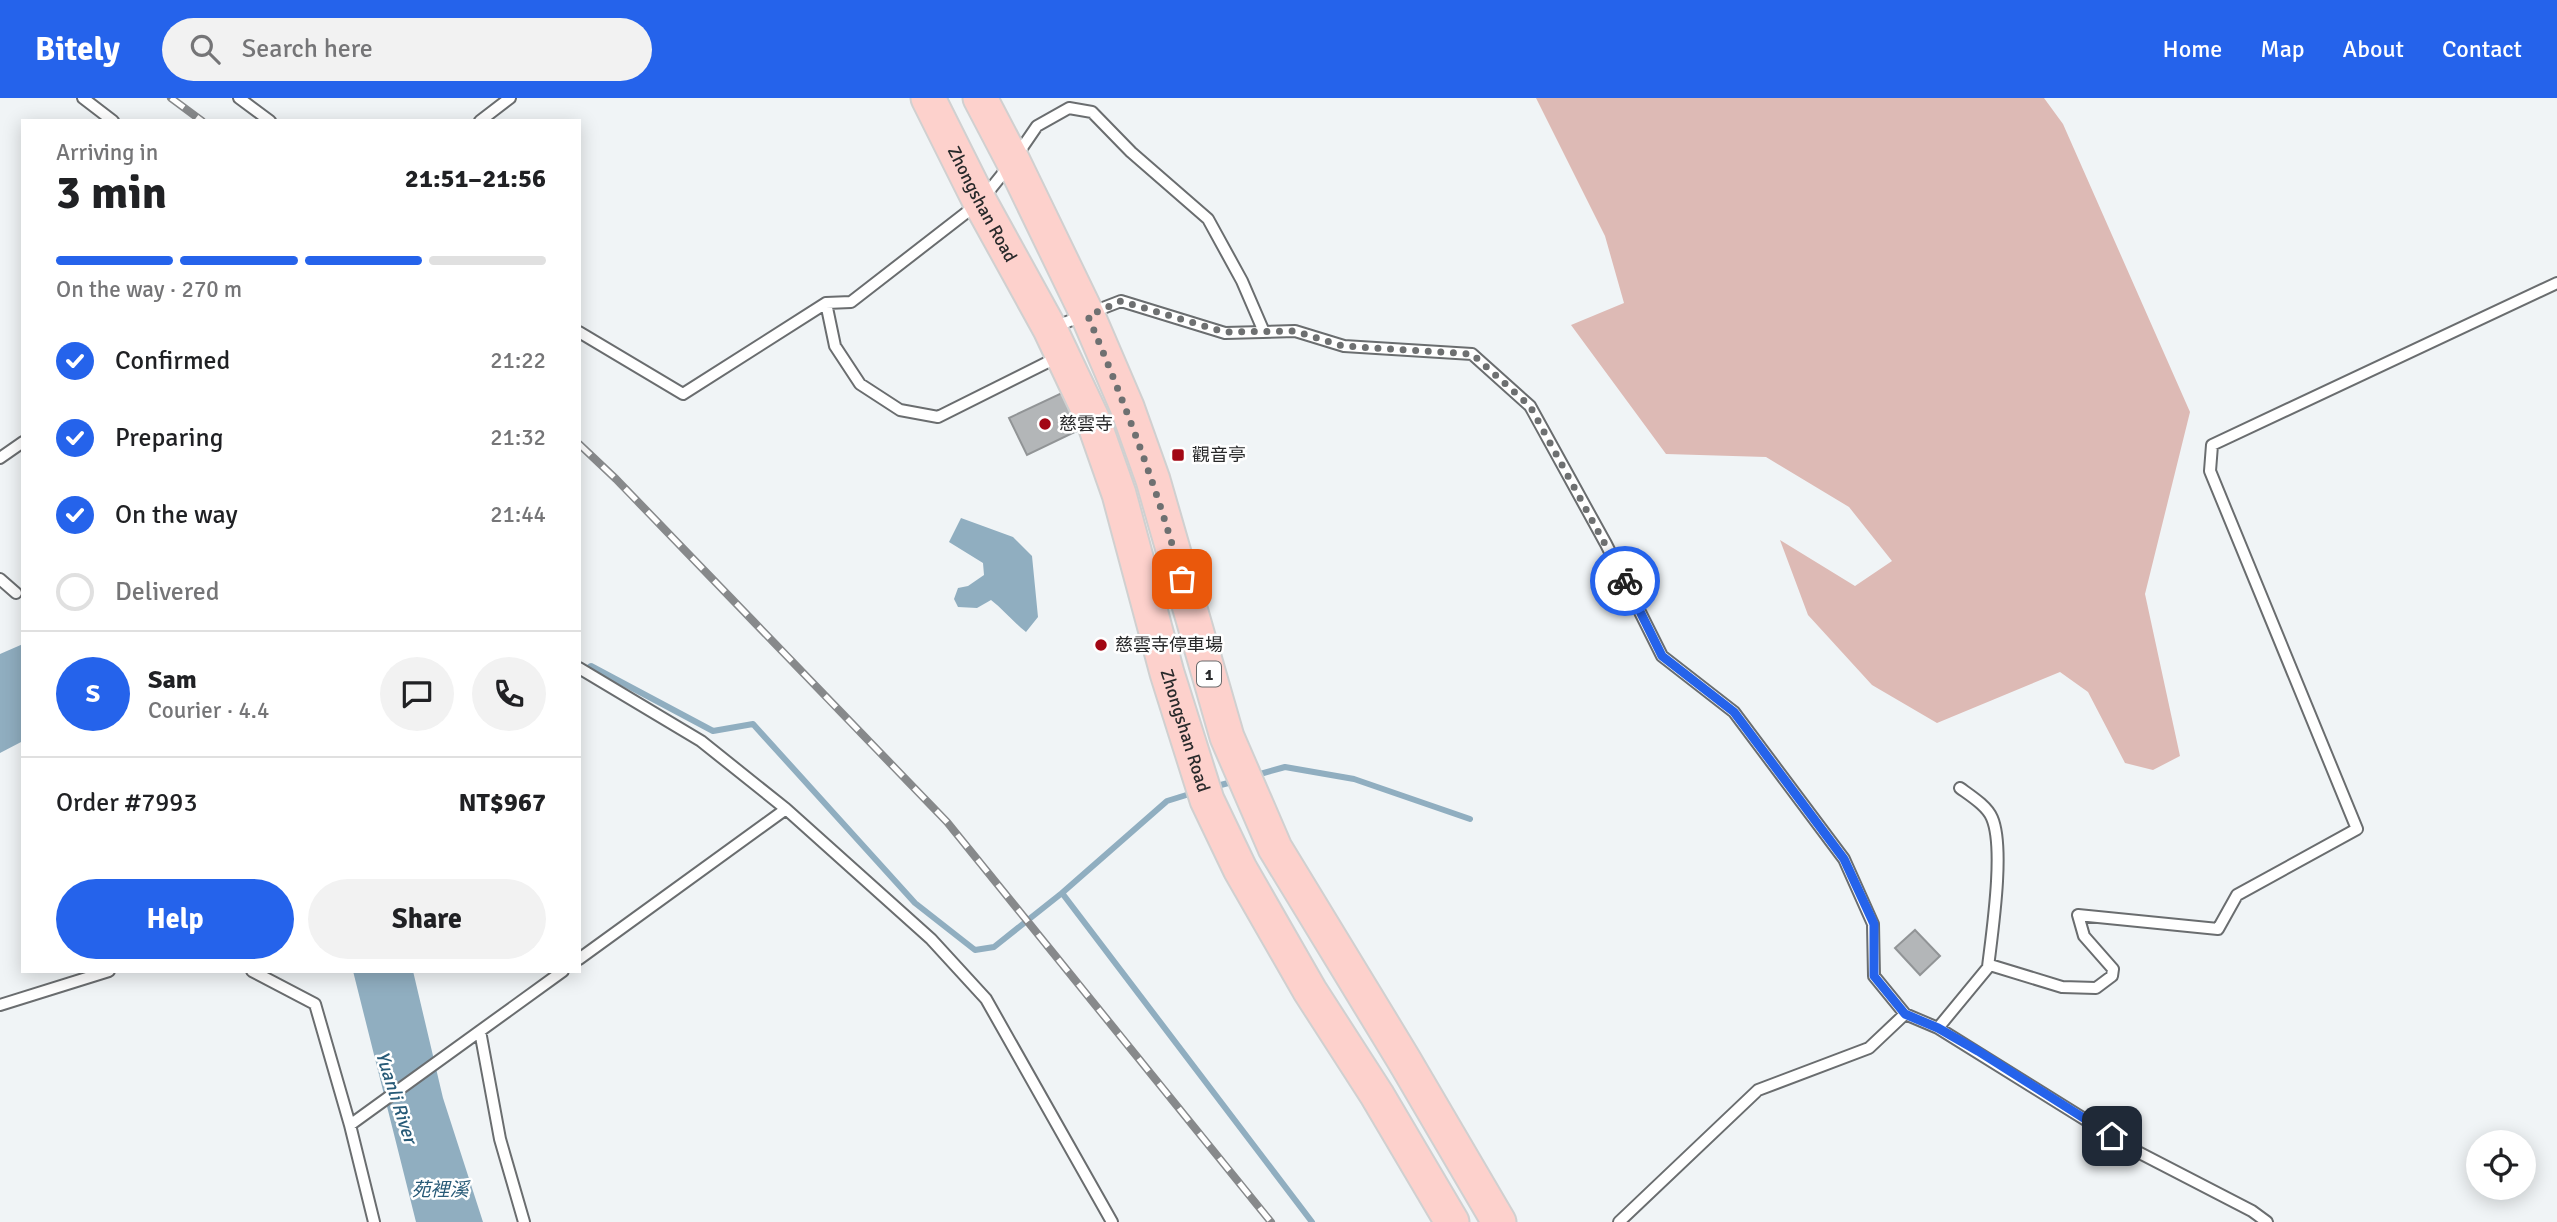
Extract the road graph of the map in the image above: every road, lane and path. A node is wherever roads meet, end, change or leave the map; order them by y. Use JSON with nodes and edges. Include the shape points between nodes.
{"nodes":[{"id":1,"x":83,"y":98,"type":"edge"},
{"id":2,"x":239,"y":98,"type":"edge"},
{"id":3,"x":510,"y":98,"type":"edge"},
{"id":4,"x":928,"y":98,"type":"edge"},
{"id":5,"x":980,"y":98,"type":"edge"},
{"id":6,"x":110,"y":119,"type":"edge"},
{"id":7,"x":267,"y":119,"type":"edge"},
{"id":8,"x":483,"y":119,"type":"edge"},
{"id":9,"x":1013,"y":161,"type":"junction"},
{"id":10,"x":980,"y":202,"type":"junction"},
{"id":11,"x":2557,"y":283,"type":"edge"},
{"id":12,"x":825,"y":303,"type":"junction"},
{"id":13,"x":1088,"y":316,"type":"junction"},
{"id":14,"x":1264,"y":332,"type":"junction"},
{"id":15,"x":581,"y":333,"type":"edge"},
{"id":16,"x":1056,"y":342,"type":"junction"},
{"id":17,"x":21,"y":443,"type":"edge"},
{"id":18,"x":0,"y":458,"type":"edge"},
{"id":19,"x":1153,"y":481,"type":"junction"},
{"id":20,"x":1119,"y":494,"type":"junction"},
{"id":21,"x":0,"y":579,"type":"edge"},
{"id":22,"x":16,"y":593,"type":"dead end"},
{"id":23,"x":581,"y":669,"type":"edge"},
{"id":24,"x":1961,"y":788,"type":"dead end"},
{"id":25,"x":786,"y":809,"type":"junction"},
{"id":26,"x":581,"y":958,"type":"edge"},
{"id":27,"x":1988,"y":967,"type":"junction"},
{"id":28,"x":103,"y":973,"type":"edge"},
{"id":29,"x":256,"y":973,"type":"edge"},
{"id":30,"x":560,"y":973,"type":"edge"},
{"id":31,"x":0,"y":1005,"type":"edge"},
{"id":32,"x":1905,"y":1014,"type":"junction"},
{"id":33,"x":1938,"y":1028,"type":"junction"},
{"id":34,"x":477,"y":1033,"type":"junction"},
{"id":35,"x":350,"y":1125,"type":"junction"},
{"id":36,"x":374,"y":1222,"type":"edge"},
{"id":37,"x":524,"y":1222,"type":"edge"},
{"id":38,"x":1112,"y":1222,"type":"edge"},
{"id":39,"x":1452,"y":1222,"type":"edge"},
{"id":40,"x":1499,"y":1222,"type":"edge"},
{"id":41,"x":1619,"y":1222,"type":"edge"},
{"id":42,"x":2267,"y":1222,"type":"edge"}],
"edges":[{"from":1,"to":6,"type":"lane"},
{"from":2,"to":7,"type":"lane"},
{"from":3,"to":8,"type":"lane"},
{"from":4,"to":10,"type":"main road","name":"Zhongshan Road","number":"1"},
{"from":5,"to":9,"type":"main road","number":"1"},
{"from":9,"to":10,"type":"lane"},
{"from":9,"to":13,"type":"main road","number":"1"},
{"from":9,"to":14,"type":"lane","via":[[1037,125],[1069,108],[1093,112],[1208,219]]},
{"from":10,"to":12,"type":"lane","via":[[851,302]]},
{"from":10,"to":16,"type":"main road","name":"Zhongshan Road","number":"1"},
{"from":11,"to":27,"type":"lane","via":[[2212,445],[2210,471],[2357,829],[2237,895],[2218,929],[2078,915],[2084,936],[2113,969],[2112,976],[2096,988],[2062,987]]},
{"from":12,"to":15,"type":"lane","via":[[683,394]]},
{"from":12,"to":16,"type":"lane","via":[[835,346],[860,384],[900,410],[938,417]]},
{"from":13,"to":14,"type":"lane","via":[[1121,301],[1224,332]]},
{"from":13,"to":16,"type":"lane"},
{"from":13,"to":19,"type":"main road","number":"1"},
{"from":14,"to":32,"type":"lane","via":[[1295,331],[1343,346],[1472,354],[1530,406],[1662,656],[1734,712],[1844,859],[1874,924],[1874,976]]},
{"from":16,"to":20,"type":"main road","name":"Zhongshan Road","number":"1","via":[[1093,420]]},
{"from":17,"to":18,"type":"lane"},
{"from":19,"to":20,"type":"main road"},
{"from":19,"to":40,"type":"main road","number":"1","via":[[1227,737],[1275,848]]},
{"from":20,"to":39,"type":"main road","name":"Zhongshan Road","number":"1","via":[[1206,800],[1310,991]]},
{"from":21,"to":22,"type":"lane"},
{"from":23,"to":25,"type":"lane","via":[[701,741]]},
{"from":24,"to":27,"type":"lane","via":[[1992,818],[1997,846]]},
{"from":25,"to":26,"type":"lane"},
{"from":25,"to":38,"type":"lane","via":[[931,939],[986,999]]},
{"from":27,"to":33,"type":"lane"},
{"from":28,"to":31,"type":"lane"},
{"from":29,"to":35,"type":"lane","via":[[315,1004]]},
{"from":30,"to":34,"type":"lane"},
{"from":32,"to":33,"type":"lane"},
{"from":32,"to":41,"type":"lane","via":[[1869,1048],[1758,1090]]},
{"from":33,"to":42,"type":"lane","via":[[2134,1150]]},
{"from":34,"to":35,"type":"lane"},
{"from":34,"to":37,"type":"lane"},
{"from":35,"to":36,"type":"lane"}]}
